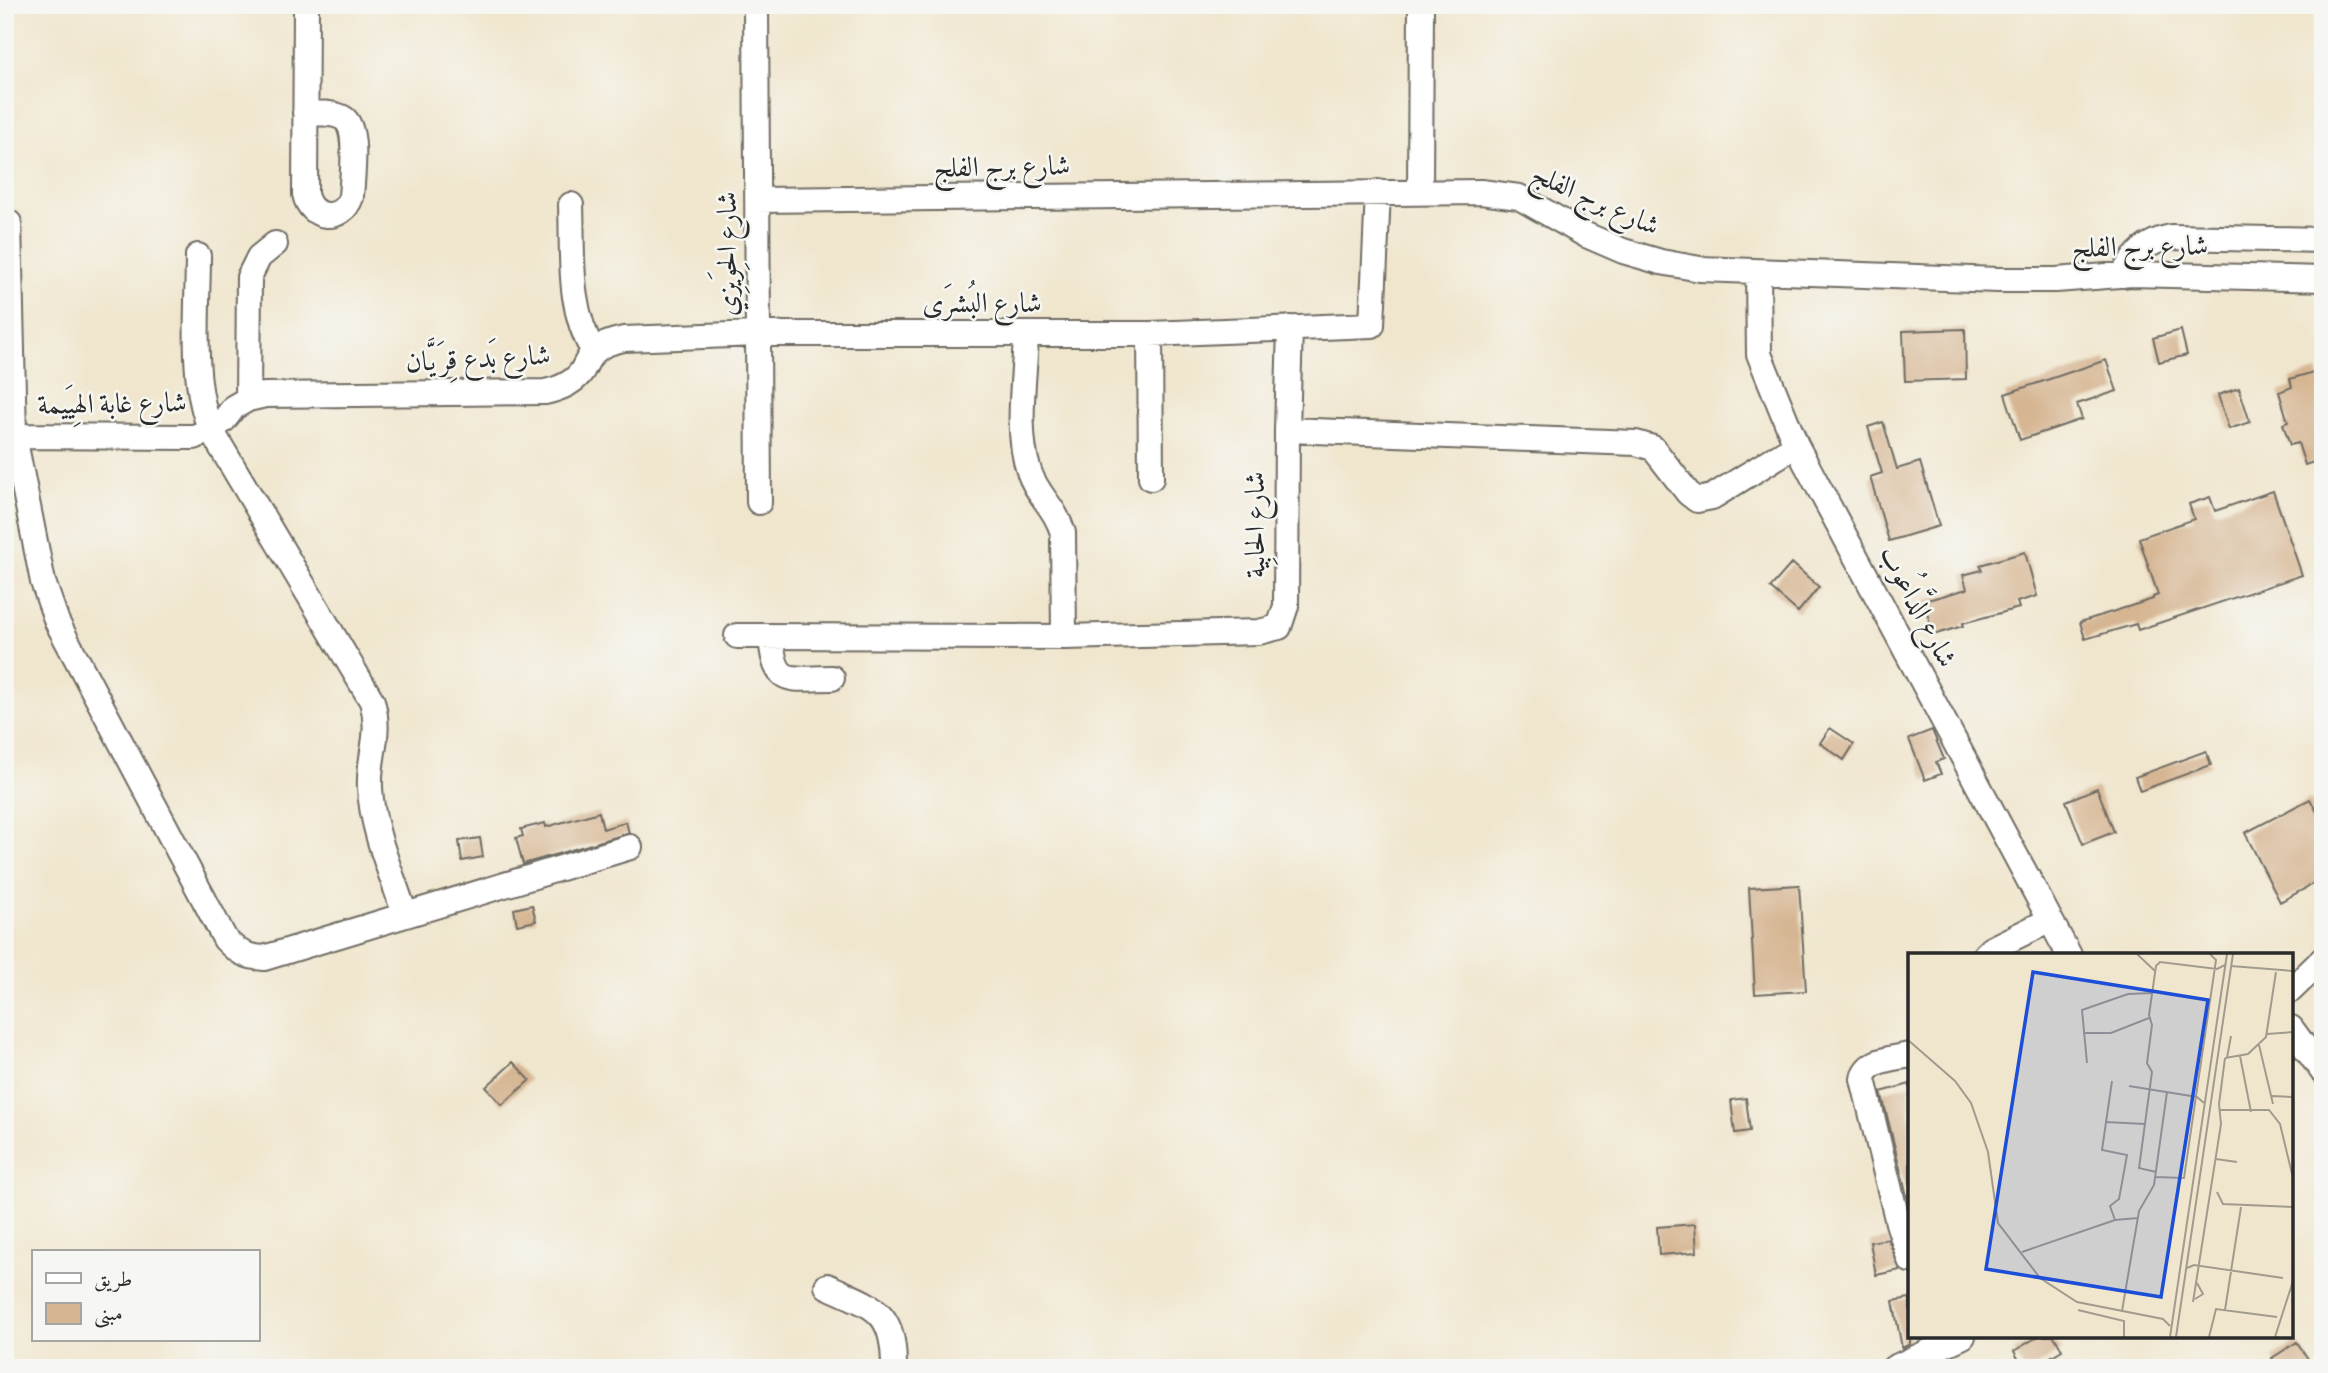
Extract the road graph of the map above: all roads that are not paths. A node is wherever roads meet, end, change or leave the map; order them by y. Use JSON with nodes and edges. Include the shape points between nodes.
{"nodes":[{"id":1,"x":306,"y":5,"type":"edge"},
{"id":2,"x":756,"y":5,"type":"edge"},
{"id":3,"x":1421,"y":5,"type":"edge"},
{"id":4,"x":305,"y":113,"type":"dead end"},
{"id":5,"x":1420,"y":191,"type":"junction"},
{"id":6,"x":1378,"y":192,"type":"junction"},
{"id":7,"x":758,"y":200,"type":"junction"},
{"id":8,"x":571,"y":205,"type":"dead end"},
{"id":9,"x":9,"y":223,"type":"dead end"},
{"id":10,"x":2323,"y":240,"type":"edge"},
{"id":11,"x":275,"y":244,"type":"dead end"},
{"id":12,"x":198,"y":256,"type":"dead end"},
{"id":13,"x":1758,"y":273,"type":"junction"},
{"id":14,"x":2123,"y":275,"type":"junction"},
{"id":15,"x":2323,"y":279,"type":"edge"},
{"id":16,"x":1290,"y":328,"type":"junction"},
{"id":17,"x":758,"y":334,"type":"junction"},
{"id":18,"x":1026,"y":334,"type":"junction"},
{"id":19,"x":1150,"y":334,"type":"junction"},
{"id":20,"x":594,"y":352,"type":"junction"},
{"id":21,"x":248,"y":399,"type":"junction"},
{"id":22,"x":211,"y":430,"type":"junction"},
{"id":23,"x":1287,"y":430,"type":"junction"},
{"id":24,"x":10,"y":436,"type":"edge"},
{"id":25,"x":1796,"y":445,"type":"junction"},
{"id":26,"x":1151,"y":478,"type":"dead end"},
{"id":27,"x":759,"y":502,"type":"dead end"},
{"id":28,"x":737,"y":636,"type":"dead end"},
{"id":29,"x":771,"y":636,"type":"junction"},
{"id":30,"x":1064,"y":637,"type":"junction"},
{"id":31,"x":832,"y":678,"type":"dead end"},
{"id":32,"x":630,"y":847,"type":"dead end"},
{"id":33,"x":405,"y":915,"type":"junction"},
{"id":34,"x":2050,"y":920,"type":"junction"},
{"id":35,"x":1988,"y":953,"type":"edge"},
{"id":36,"x":2068,"y":953,"type":"edge"},
{"id":37,"x":2323,"y":959,"type":"edge"},
{"id":38,"x":2293,"y":988,"type":"edge"},
{"id":39,"x":2306,"y":1036,"type":"edge"},
{"id":40,"x":1908,"y":1056,"type":"edge"},
{"id":41,"x":2323,"y":1072,"type":"edge"},
{"id":42,"x":1908,"y":1254,"type":"edge"},
{"id":43,"x":827,"y":1286,"type":"dead end"},
{"id":44,"x":1950,"y":1339,"type":"edge"},
{"id":45,"x":894,"y":1368,"type":"edge"},
{"id":46,"x":1894,"y":1368,"type":"edge"}],
"edges":[{"from":1,"to":4,"type":"street"},
{"from":2,"to":7,"type":"street","name":"شارع الحِوَيزِي"},
{"from":3,"to":5,"type":"street"},
{"from":5,"to":6,"type":"street","name":"شارع برج الفلج"},
{"from":5,"to":13,"type":"street","name":"شارع برج الفلج","via":[[1519,197],[1623,251],[1700,269]]},
{"from":6,"to":7,"type":"street","name":"شارع برج الفلج"},
{"from":6,"to":16,"type":"street","name":"شارع البُشرَى","via":[[1372,325]]},
{"from":7,"to":17,"type":"street","name":"شارع الحِوَيزِي"},
{"from":8,"to":20,"type":"street","name":"شارع بَدع قِرَيَّان","via":[[575,303]]},
{"from":9,"to":24,"type":"street"},
{"from":10,"to":14,"type":"street","via":[[2171,237],[2141,250]]},
{"from":11,"to":21,"type":"street","via":[[259,257],[249,277]]},
{"from":12,"to":22,"type":"street","name":"شارع غابة الهِيَيمة","via":[[198,381]]},
{"from":13,"to":14,"type":"street","name":"شارع برج الفلج","via":[[1998,281]]},
{"from":13,"to":25,"type":"street","name":"شارع الدَّاعُوب","via":[[1759,354]]},
{"from":14,"to":15,"type":"street","name":"شارع برج الفلج"},
{"from":16,"to":19,"type":"street","name":"شارع البُشرَى"},
{"from":16,"to":23,"type":"street"},
{"from":17,"to":18,"type":"street","name":"شارع البُشرَى"},
{"from":17,"to":20,"type":"street","name":"شارع البُشرَى","via":[[624,339]]},
{"from":17,"to":27,"type":"street","name":"شارع الحِوَيزِي"},
{"from":18,"to":19,"type":"street","name":"شارع البُشرَى"},
{"from":18,"to":30,"type":"street","via":[[1024,456],[1039,492],[1059,517],[1063,533]]},
{"from":19,"to":26,"type":"street"},
{"from":20,"to":21,"type":"street","name":"شارع بَدع قِرَيَّان","via":[[571,383],[545,392],[265,395]]},
{"from":21,"to":22,"type":"street"},
{"from":22,"to":24,"type":"street","name":"شارع غابة الهِيَيمة","via":[[175,438]]},
{"from":22,"to":33,"type":"street","via":[[372,701],[377,735],[369,784],[371,805]]},
{"from":23,"to":25,"type":"street","via":[[1636,443],[1654,448],[1697,500],[1712,497]]},
{"from":23,"to":30,"type":"street","name":"شارع الحابِية","via":[[1286,606],[1279,627],[1259,632]]},
{"from":24,"to":33,"type":"street","via":[[43,582],[57,622],[225,939],[235,951],[264,958]]},
{"from":25,"to":34,"type":"street","name":"شارع الدَّاعُوب"},
{"from":28,"to":29,"type":"street","name":"شارع الحابِية"},
{"from":29,"to":30,"type":"street","name":"شارع الحابِية"},
{"from":29,"to":31,"type":"street","via":[[779,672],[792,678]]},
{"from":32,"to":33,"type":"street"},
{"from":34,"to":35,"type":"street"},
{"from":34,"to":36,"type":"street","name":"شارع الدَّاعُوب"},
{"from":37,"to":38,"type":"street"},
{"from":39,"to":41,"type":"street"},
{"from":40,"to":42,"type":"street","via":[[1871,1065],[1863,1079]]},
{"from":43,"to":45,"type":"street","via":[[881,1314],[892,1336]]},
{"from":44,"to":46,"type":"street"}]}
